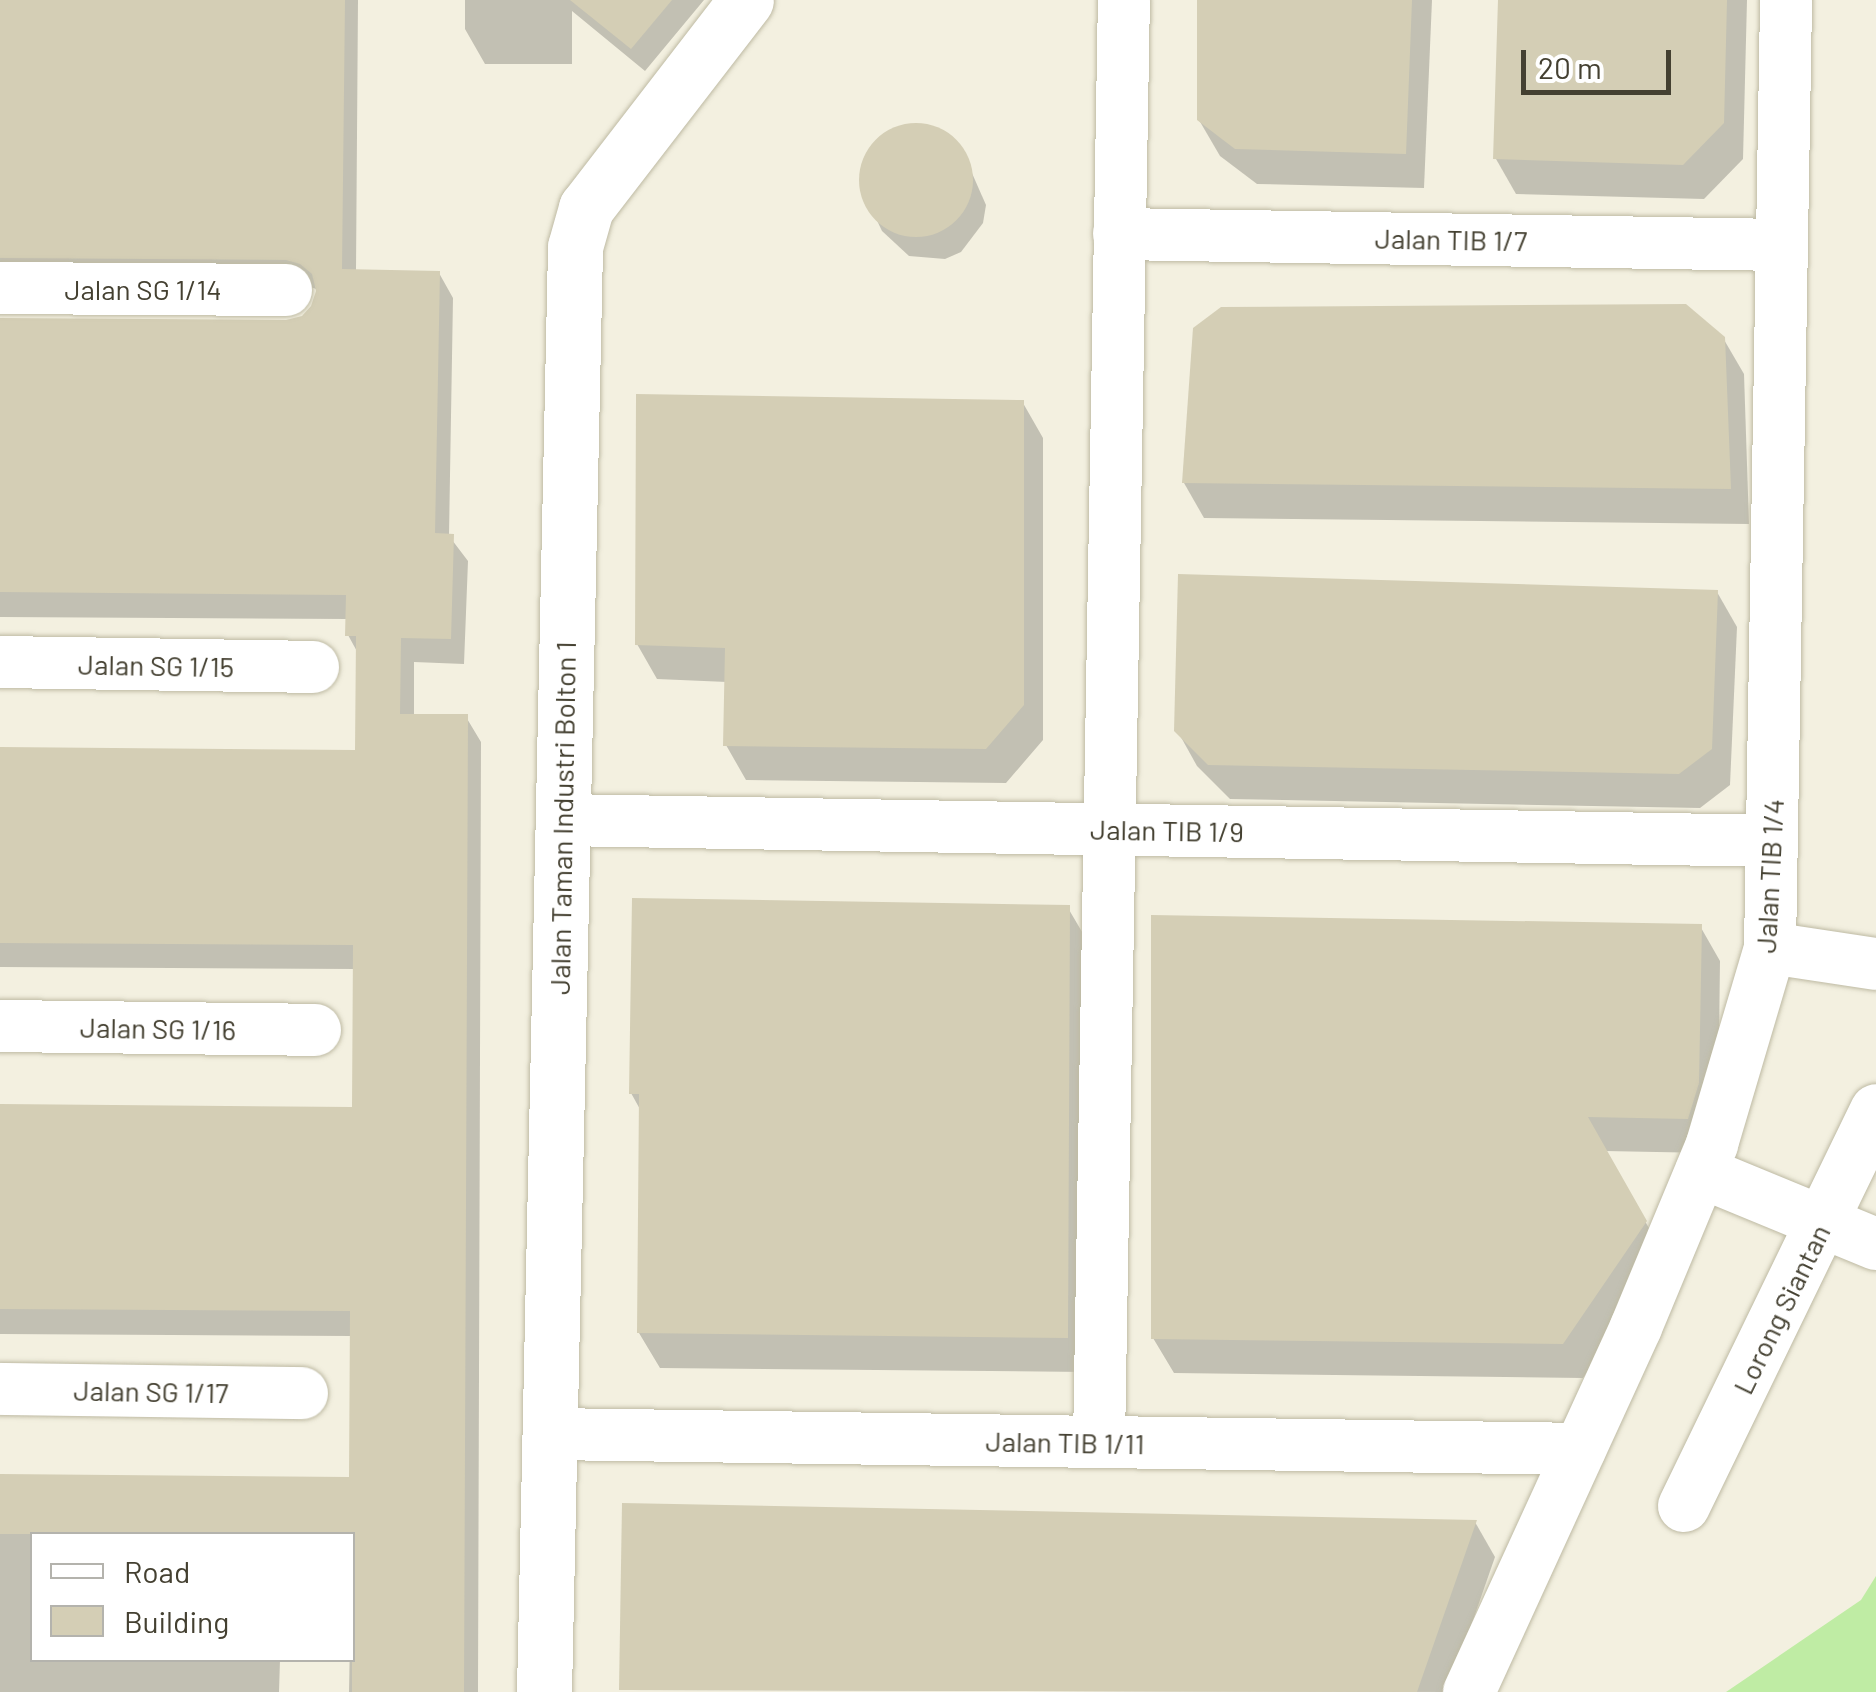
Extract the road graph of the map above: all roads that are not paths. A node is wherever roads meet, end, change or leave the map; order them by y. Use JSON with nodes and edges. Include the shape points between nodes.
{"nodes":[{"id":1,"x":746,"y":0,"type":"edge"},
{"id":2,"x":1124,"y":0,"type":"edge"},
{"id":3,"x":1786,"y":0,"type":"edge"},
{"id":4,"x":1120,"y":234,"type":"junction"},
{"id":5,"x":1782,"y":245,"type":"junction"},
{"id":6,"x":0,"y":288,"type":"edge"},
{"id":7,"x":286,"y":290,"type":"dead end"},
{"id":8,"x":0,"y":662,"type":"edge"},
{"id":9,"x":313,"y":666,"type":"dead end"},
{"id":10,"x":562,"y":820,"type":"junction"},
{"id":11,"x":1110,"y":829,"type":"junction"},
{"id":12,"x":1772,"y":841,"type":"junction"},
{"id":13,"x":1770,"y":948,"type":"junction"},
{"id":14,"x":1876,"y":964,"type":"edge"},
{"id":15,"x":0,"y":1026,"type":"edge"},
{"id":16,"x":315,"y":1030,"type":"dead end"},
{"id":17,"x":1876,"y":1110,"type":"edge"},
{"id":18,"x":1701,"y":1172,"type":"junction"},
{"id":19,"x":1825,"y":1219,"type":"junction"},
{"id":20,"x":1876,"y":1244,"type":"edge"},
{"id":21,"x":0,"y":1389,"type":"edge"},
{"id":22,"x":302,"y":1392,"type":"dead end"},
{"id":23,"x":550,"y":1434,"type":"junction"},
{"id":24,"x":1099,"y":1442,"type":"junction"},
{"id":25,"x":1580,"y":1449,"type":"junction"},
{"id":26,"x":1684,"y":1506,"type":"dead end"},
{"id":27,"x":544,"y":1692,"type":"edge"},
{"id":28,"x":1469,"y":1692,"type":"edge"}],
"edges":[{"from":1,"to":10,"type":"street","name":"Jalan Taman Industri Bolton 1","via":[[586,208],[575,248]]},
{"from":2,"to":4,"type":"street"},
{"from":3,"to":5,"type":"street","name":"Jalan TIB 1/4"},
{"from":4,"to":5,"type":"street","name":"Jalan TIB 1/7"},
{"from":4,"to":11,"type":"street"},
{"from":5,"to":12,"type":"street","name":"Jalan TIB 1/4"},
{"from":6,"to":7,"type":"street","name":"Jalan SG 1/14"},
{"from":8,"to":9,"type":"street","name":"Jalan SG 1/15"},
{"from":10,"to":11,"type":"street","name":"Jalan TIB 1/9"},
{"from":10,"to":23,"type":"street","name":"Jalan Taman Industri Bolton 1"},
{"from":11,"to":12,"type":"street","name":"Jalan TIB 1/9"},
{"from":11,"to":24,"type":"street"},
{"from":12,"to":13,"type":"street","name":"Jalan TIB 1/4"},
{"from":13,"to":14,"type":"street"},
{"from":13,"to":18,"type":"street","name":"Jalan TIB 1/4"},
{"from":15,"to":16,"type":"street","name":"Jalan SG 1/16"},
{"from":17,"to":19,"type":"street","name":"Lorong Siantan"},
{"from":18,"to":19,"type":"street"},
{"from":18,"to":25,"type":"street","name":"Jalan TIB 1/4"},
{"from":19,"to":20,"type":"street"},
{"from":19,"to":26,"type":"street","name":"Lorong Siantan"},
{"from":21,"to":22,"type":"street","name":"Jalan SG 1/17"},
{"from":23,"to":24,"type":"street","name":"Jalan TIB 1/11"},
{"from":23,"to":27,"type":"street","name":"Jalan Taman Industri Bolton 1"},
{"from":24,"to":25,"type":"street","name":"Jalan TIB 1/11"},
{"from":25,"to":28,"type":"street","name":"Jalan TIB 1/4"}]}
